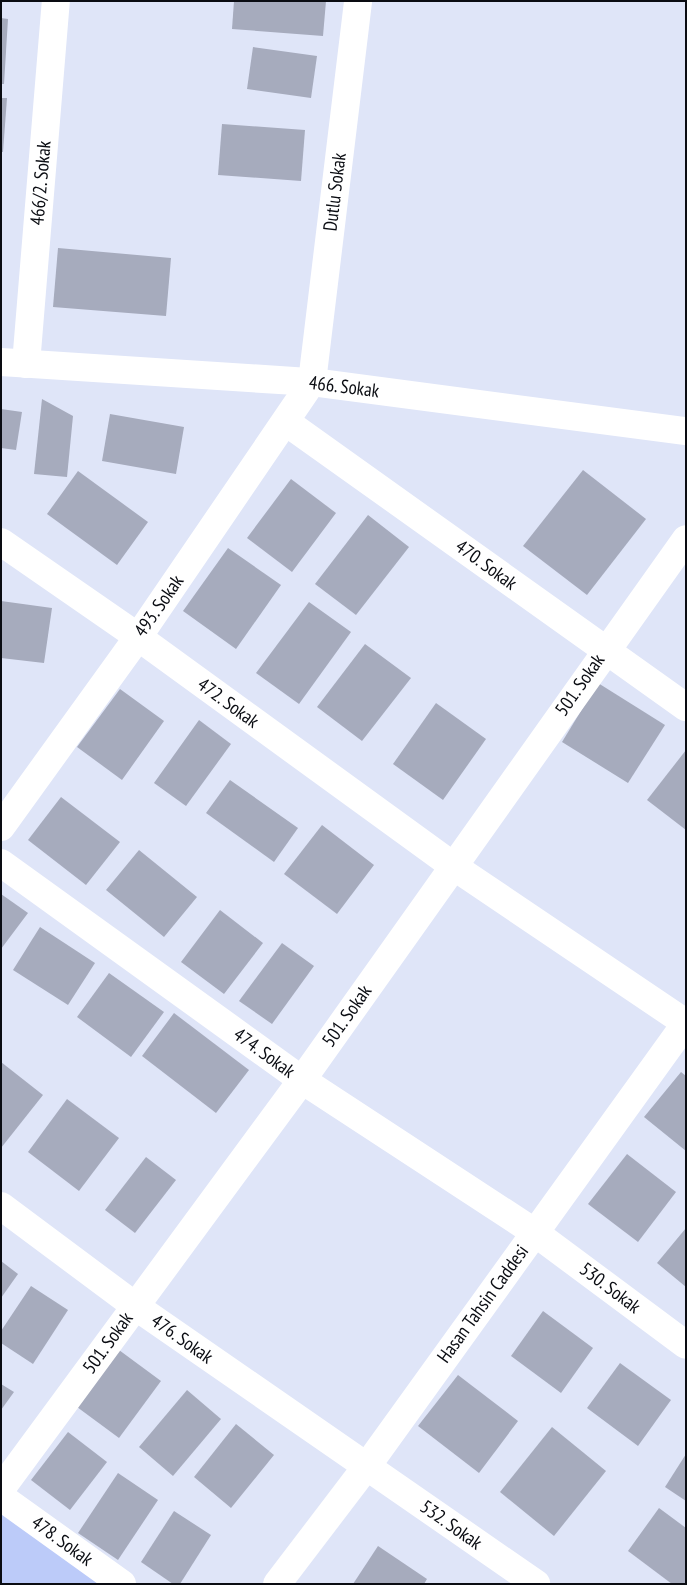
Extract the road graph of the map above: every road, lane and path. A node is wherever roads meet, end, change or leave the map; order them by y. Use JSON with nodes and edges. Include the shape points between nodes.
{"nodes":[{"id":1,"x":56,"y":1,"type":"edge"},
{"id":2,"x":358,"y":1,"type":"edge"},
{"id":3,"x":14,"y":363,"type":"edge"},
{"id":4,"x":312,"y":382,"type":"junction"},
{"id":5,"x":286,"y":422,"type":"junction"},
{"id":6,"x":686,"y":431,"type":"edge"},
{"id":7,"x":686,"y":538,"type":"edge"},
{"id":8,"x":1,"y":542,"type":"edge"},
{"id":9,"x":138,"y":637,"type":"junction"},
{"id":10,"x":604,"y":651,"type":"junction"},
{"id":11,"x":686,"y":707,"type":"edge"},
{"id":12,"x":1,"y":827,"type":"edge"},
{"id":13,"x":1,"y":862,"type":"edge"},
{"id":14,"x":454,"y":866,"type":"junction"},
{"id":15,"x":686,"y":1023,"type":"edge"},
{"id":16,"x":302,"y":1080,"type":"junction"},
{"id":17,"x":1,"y":1206,"type":"edge"},
{"id":18,"x":534,"y":1232,"type":"junction"},
{"id":19,"x":135,"y":1306,"type":"junction"},
{"id":20,"x":686,"y":1345,"type":"edge"},
{"id":21,"x":367,"y":1466,"type":"junction"},
{"id":22,"x":1,"y":1489,"type":"edge"},
{"id":23,"x":1,"y":1497,"type":"edge"},
{"id":24,"x":122,"y":1584,"type":"edge"},
{"id":25,"x":278,"y":1584,"type":"edge"},
{"id":26,"x":536,"y":1584,"type":"edge"}],
"edges":[{"from":1,"to":3,"type":"street","name":"466/2. Sokak"},
{"from":2,"to":4,"type":"street","name":"Dutlu Sokak"},
{"from":3,"to":4,"type":"street","name":"466. Sokak"},
{"from":4,"to":5,"type":"street","name":"493. Sokak"},
{"from":4,"to":6,"type":"street","name":"466. Sokak"},
{"from":5,"to":9,"type":"street","name":"493. Sokak"},
{"from":5,"to":10,"type":"street","name":"470. Sokak"},
{"from":7,"to":10,"type":"street","name":"501. Sokak"},
{"from":8,"to":9,"type":"street","name":"472. Sokak"},
{"from":9,"to":12,"type":"street","name":"493. Sokak"},
{"from":9,"to":14,"type":"street","name":"472. Sokak"},
{"from":10,"to":11,"type":"street","name":"470. Sokak"},
{"from":10,"to":14,"type":"street","name":"501. Sokak"},
{"from":13,"to":16,"type":"street","name":"474. Sokak"},
{"from":14,"to":15,"type":"street","name":"472. Sokak"},
{"from":14,"to":16,"type":"street","name":"501. Sokak"},
{"from":15,"to":18,"type":"street","name":"Hasan Tahsin Caddesi"},
{"from":16,"to":18,"type":"street","name":"474. Sokak"},
{"from":16,"to":19,"type":"street","name":"501. Sokak"},
{"from":17,"to":19,"type":"street","name":"476. Sokak"},
{"from":18,"to":20,"type":"street","name":"530. Sokak"},
{"from":18,"to":21,"type":"street","name":"Hasan Tahsin Caddesi"},
{"from":19,"to":21,"type":"street","name":"476. Sokak"},
{"from":19,"to":22,"type":"street","name":"501. Sokak"},
{"from":21,"to":25,"type":"street","name":"Hasan Tahsin Caddesi"},
{"from":21,"to":26,"type":"street","name":"532. Sokak"},
{"from":23,"to":24,"type":"street","name":"478. Sokak"}]}
